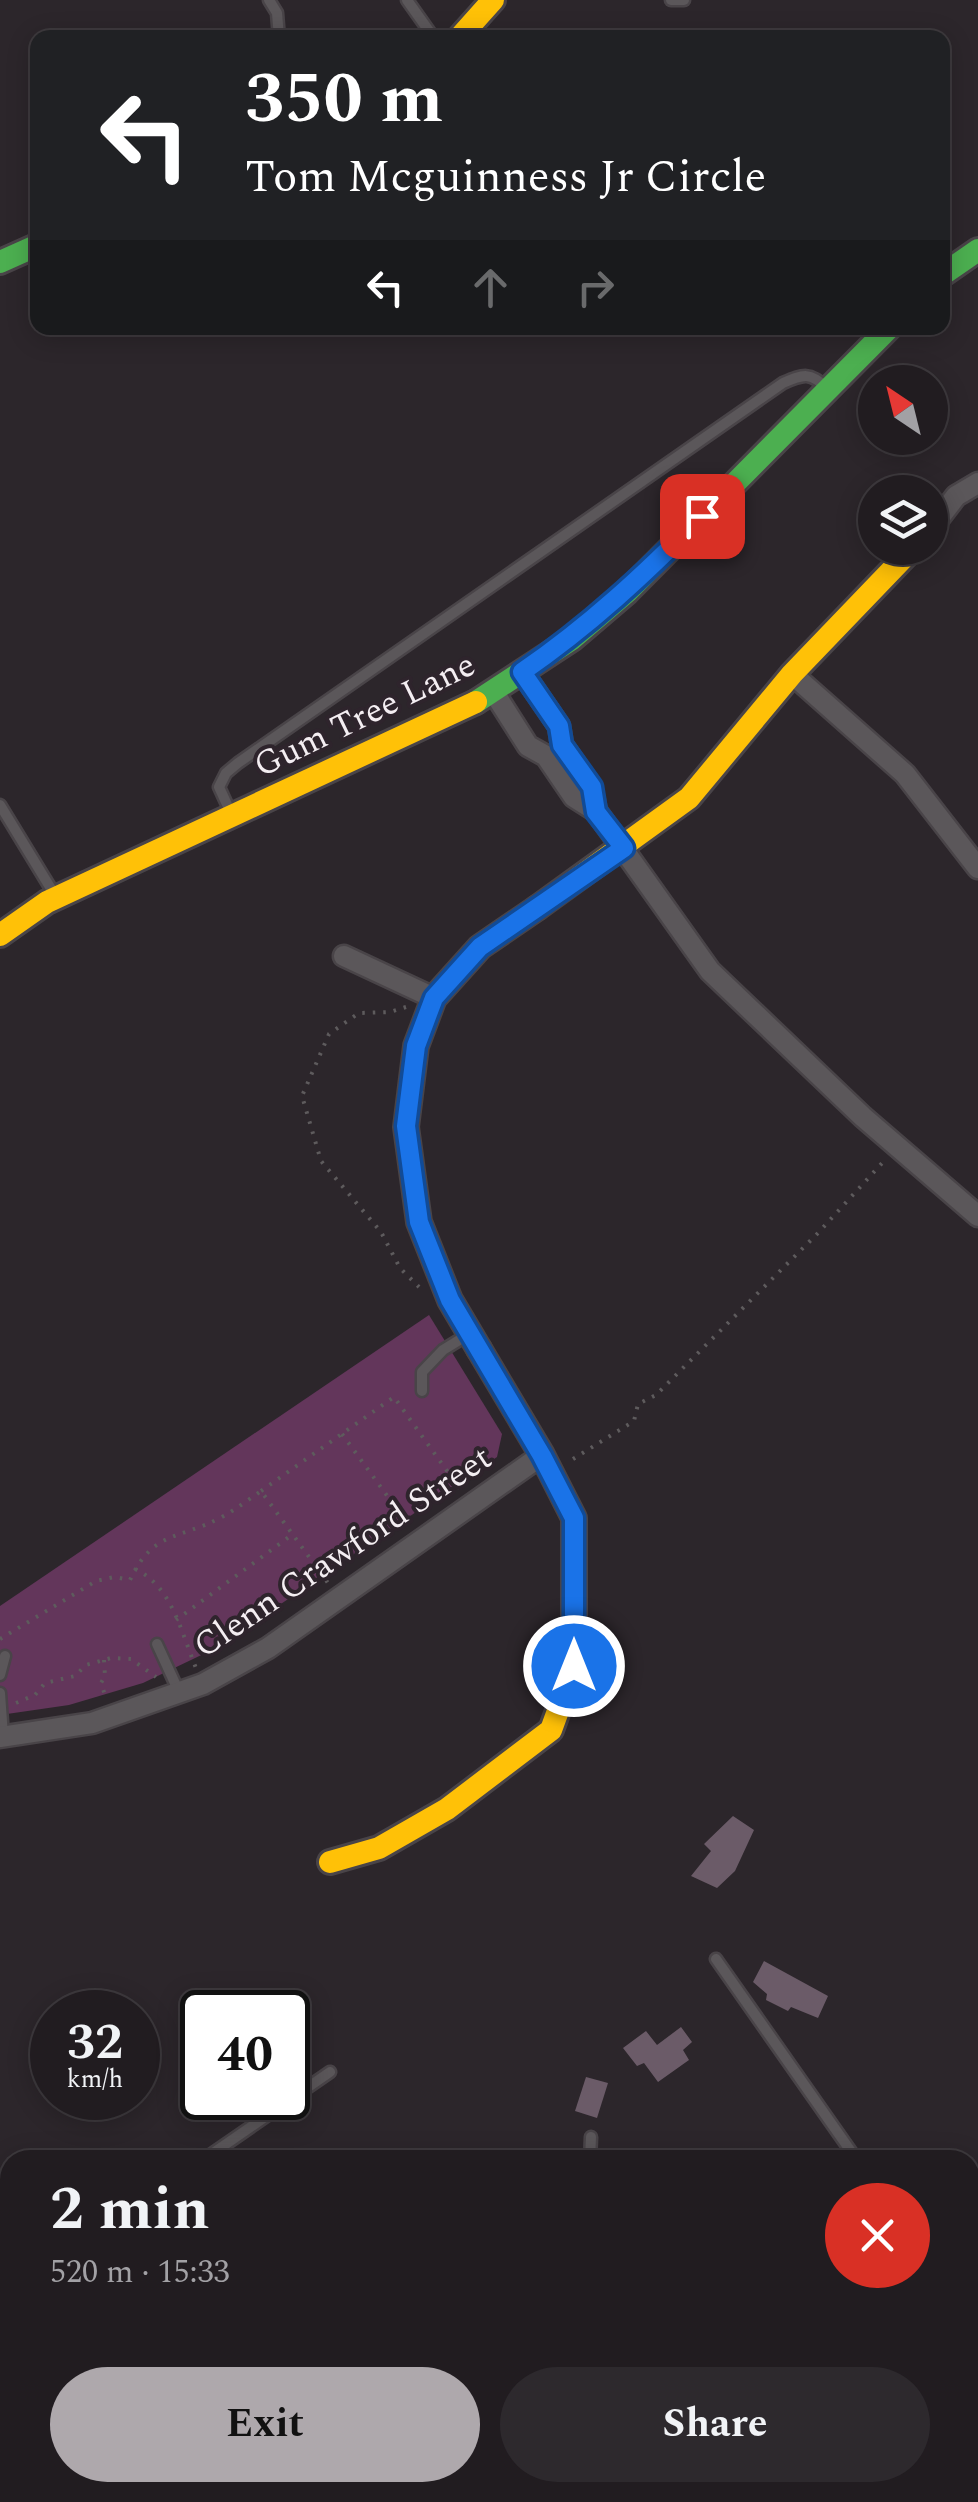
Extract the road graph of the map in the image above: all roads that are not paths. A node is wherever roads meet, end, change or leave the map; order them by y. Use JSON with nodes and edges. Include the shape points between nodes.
{"nodes":[{"id":1,"x":269,"y":0,"type":"edge"},
{"id":2,"x":407,"y":0,"type":"edge"},
{"id":3,"x":493,"y":0,"type":"edge"},
{"id":4,"x":671,"y":0,"type":"edge"},
{"id":5,"x":684,"y":0,"type":"edge"},
{"id":6,"x":278,"y":30,"type":"edge"},
{"id":7,"x":428,"y":30,"type":"edge"},
{"id":8,"x":466,"y":30,"type":"edge"},
{"id":9,"x":30,"y":248,"type":"edge"},
{"id":10,"x":978,"y":250,"type":"edge"},
{"id":11,"x":2,"y":258,"type":"edge"},
{"id":12,"x":950,"y":269,"type":"edge"},
{"id":13,"x":882,"y":335,"type":"edge"},
{"id":14,"x":828,"y":389,"type":"junction"},
{"id":15,"x":978,"y":483,"type":"edge"},
{"id":16,"x":948,"y":506,"type":"edge"},
{"id":17,"x":897,"y":565,"type":"edge"},
{"id":18,"x":522,"y":672,"type":"junction"},
{"id":19,"x":792,"y":674,"type":"junction"},
{"id":20,"x":493,"y":691,"type":"junction"},
{"id":21,"x":554,"y":751,"type":"junction"},
{"id":22,"x":0,"y":806,"type":"edge"},
{"id":23,"x":232,"y":816,"type":"junction"},
{"id":24,"x":624,"y":848,"type":"junction"},
{"id":25,"x":978,"y":868,"type":"edge"},
{"id":26,"x":56,"y":898,"type":"junction"},
{"id":27,"x":0,"y":934,"type":"edge"},
{"id":28,"x":344,"y":956,"type":"dead end"},
{"id":29,"x":434,"y":998,"type":"junction"},
{"id":30,"x":978,"y":1216,"type":"edge"},
{"id":31,"x":470,"y":1334,"type":"junction"},
{"id":32,"x":422,"y":1392,"type":"dead end"},
{"id":33,"x":546,"y":1464,"type":"junction"},
{"id":34,"x":157,"y":1644,"type":"dead end"},
{"id":35,"x":5,"y":1656,"type":"dead end"},
{"id":36,"x":0,"y":1675,"type":"edge"},
{"id":37,"x":179,"y":1692,"type":"junction"},
{"id":38,"x":0,"y":1693,"type":"edge"},
{"id":39,"x":1,"y":1704,"type":"edge"},
{"id":40,"x":2,"y":1737,"type":"edge"},
{"id":41,"x":330,"y":1862,"type":"dead end"},
{"id":42,"x":716,"y":1958,"type":"dead end"},
{"id":43,"x":330,"y":2072,"type":"dead end"},
{"id":44,"x":591,"y":2137,"type":"dead end"},
{"id":45,"x":217,"y":2150,"type":"edge"},
{"id":46,"x":590,"y":2150,"type":"edge"},
{"id":47,"x":850,"y":2150,"type":"edge"}],
"edges":[{"from":1,"to":6,"type":"lane"},
{"from":2,"to":7,"type":"lane"},
{"from":3,"to":8,"type":"street"},
{"from":4,"to":5,"type":"lane"},
{"from":9,"to":11,"type":"street"},
{"from":10,"to":12,"type":"street"},
{"from":13,"to":14,"type":"street","name":"Gum Tree Lane"},
{"from":14,"to":18,"type":"street","name":"Gum Tree Lane","via":[[627,592]]},
{"from":14,"to":23,"type":"lane","via":[[812,374],[783,383],[238,763],[219,787]]},
{"from":15,"to":16,"type":"street"},
{"from":17,"to":19,"type":"street"},
{"from":18,"to":20,"type":"street","name":"Gum Tree Lane"},
{"from":18,"to":21,"type":"street","via":[[559,726]]},
{"from":19,"to":24,"type":"street","via":[[689,798]]},
{"from":19,"to":25,"type":"street","via":[[905,774]]},
{"from":20,"to":21,"type":"street","via":[[528,746]]},
{"from":20,"to":23,"type":"street","name":"Gum Tree Lane"},
{"from":21,"to":24,"type":"street","via":[[592,787],[596,812]]},
{"from":22,"to":26,"type":"lane"},
{"from":23,"to":26,"type":"street","name":"Gum Tree Lane"},
{"from":24,"to":29,"type":"street","via":[[480,947]]},
{"from":24,"to":30,"type":"street","via":[[710,971]]},
{"from":26,"to":27,"type":"street","name":"Gum Tree Lane"},
{"from":28,"to":29,"type":"street"},
{"from":29,"to":31,"type":"street","via":[[416,1046],[406,1126],[419,1222]]},
{"from":31,"to":32,"type":"lane","via":[[422,1372]]},
{"from":31,"to":33,"type":"street"},
{"from":33,"to":37,"type":"street","name":"Clenn Crawford Street","via":[[472,1506],[268,1648]]},
{"from":33,"to":41,"type":"street","via":[[574,1518],[574,1666],[551,1730],[448,1809],[379,1848]]},
{"from":34,"to":37,"type":"lane"},
{"from":35,"to":36,"type":"lane"},
{"from":37,"to":40,"type":"street","name":"Clenn Crawford Street","via":[[92,1723]]},
{"from":38,"to":39,"type":"lane"},
{"from":39,"to":40,"type":"lane"},
{"from":42,"to":47,"type":"lane"},
{"from":43,"to":45,"type":"lane"},
{"from":44,"to":46,"type":"lane"}]}
